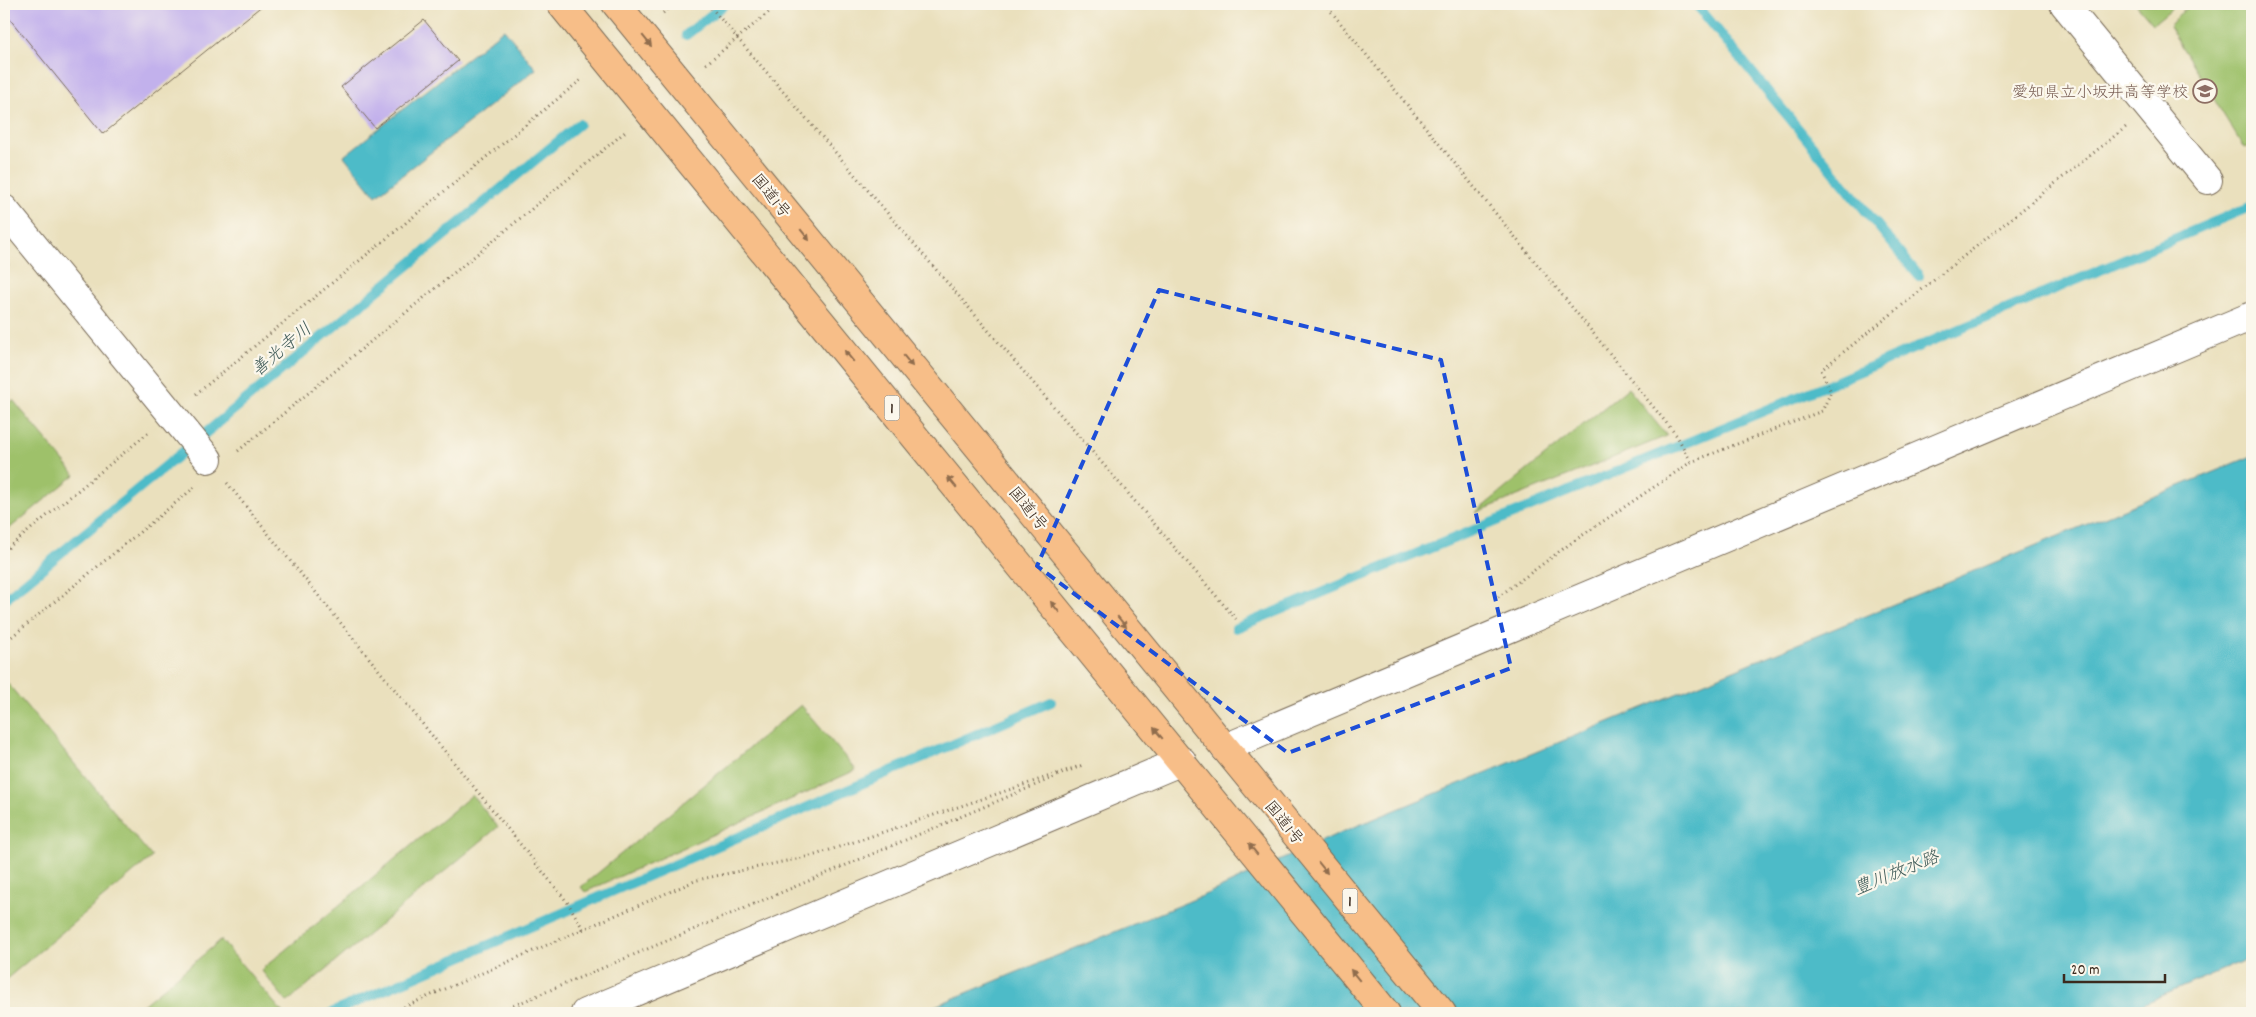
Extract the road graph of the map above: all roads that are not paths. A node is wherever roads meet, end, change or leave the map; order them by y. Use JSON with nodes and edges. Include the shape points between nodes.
{"nodes":[{"id":1,"x":561,"y":4,"type":"edge"},
{"id":2,"x":616,"y":4,"type":"edge"},
{"id":3,"x":2064,"y":4,"type":"edge"},
{"id":4,"x":2208,"y":180,"type":"dead end"},
{"id":5,"x":4,"y":208,"type":"edge"},
{"id":6,"x":2252,"y":316,"type":"edge"},
{"id":7,"x":212,"y":464,"type":"road end"},
{"id":8,"x":1225,"y":748,"type":"junction"},
{"id":9,"x":1182,"y":762,"type":"junction"},
{"id":10,"x":585,"y":1013,"type":"edge"},
{"id":11,"x":1386,"y":1013,"type":"edge"},
{"id":12,"x":1442,"y":1013,"type":"edge"}],
"edges":[{"from":9,"to":1,"type":"highway","number":"1","one_way":true},
{"from":2,"to":8,"type":"highway","name":"国道1号","number":"1","one_way":true},
{"from":3,"to":4,"type":"street"},
{"from":5,"to":7,"type":"street"},
{"from":6,"to":8,"type":"street"},
{"from":8,"to":12,"type":"highway","name":"国道1号","number":"1","one_way":true},
{"from":9,"to":10,"type":"street"},
{"from":11,"to":9,"type":"highway","number":"1","one_way":true}]}
